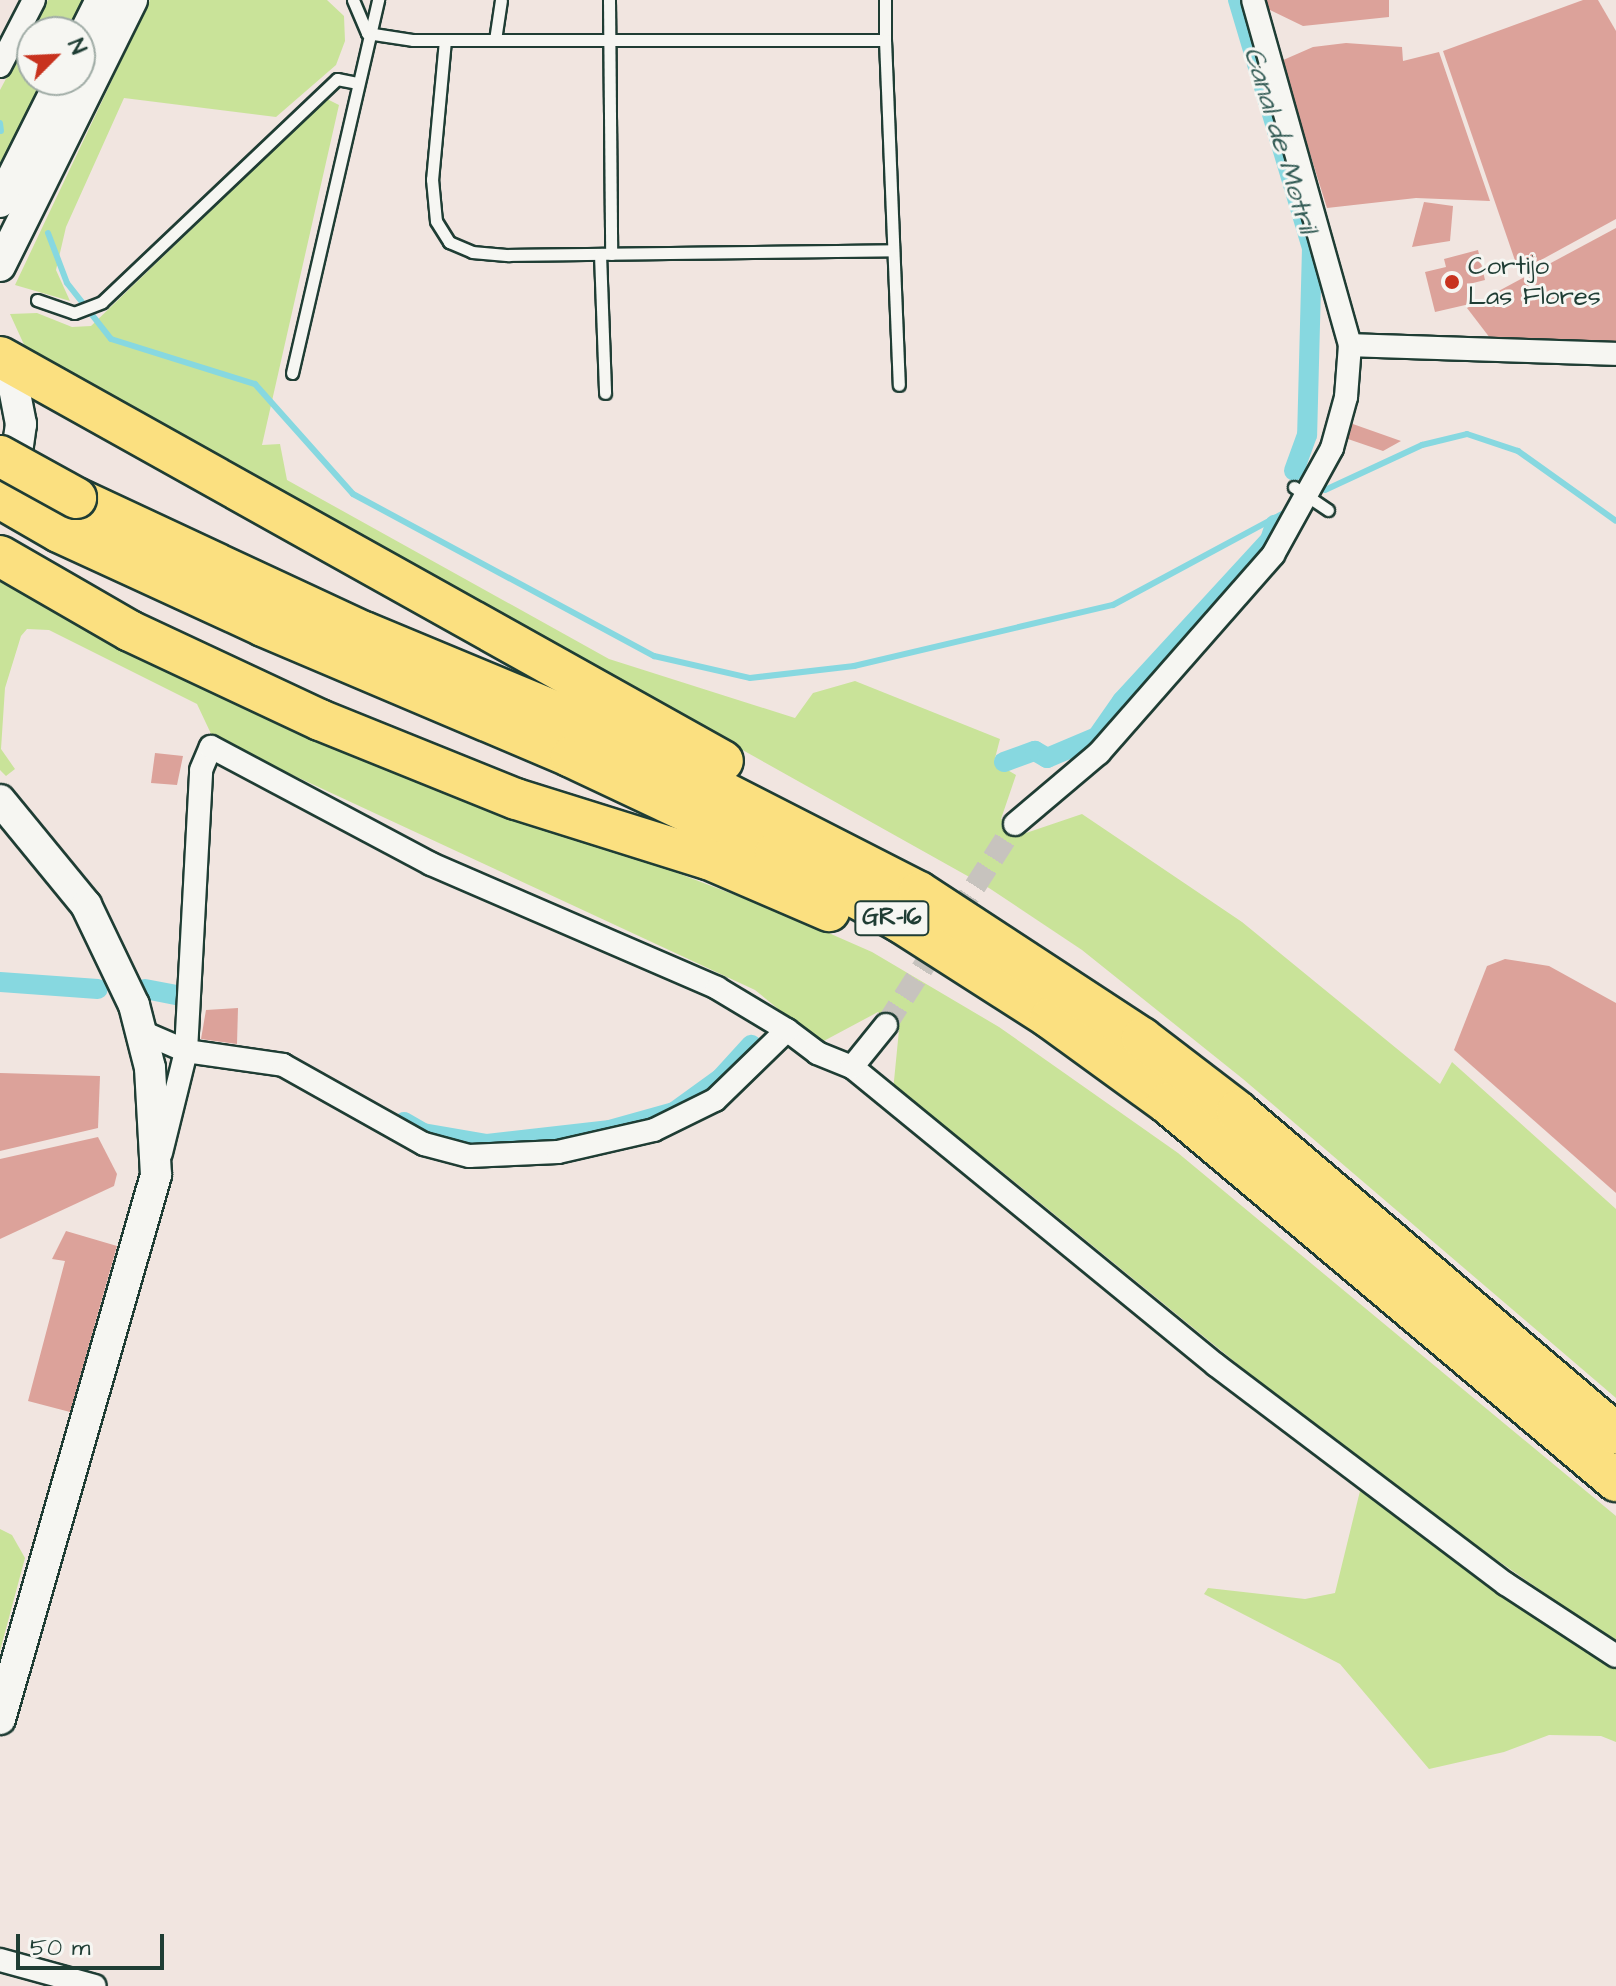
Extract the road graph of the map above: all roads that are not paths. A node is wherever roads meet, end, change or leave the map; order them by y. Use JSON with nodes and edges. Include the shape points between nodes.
{"nodes":[{"id":1,"x":34,"y":0,"type":"edge"},
{"id":2,"x":132,"y":0,"type":"edge"},
{"id":3,"x":353,"y":0,"type":"edge"},
{"id":4,"x":378,"y":0,"type":"edge"},
{"id":5,"x":501,"y":0,"type":"edge"},
{"id":6,"x":609,"y":0,"type":"edge"},
{"id":7,"x":885,"y":0,"type":"edge"},
{"id":8,"x":1253,"y":0,"type":"edge"},
{"id":9,"x":367,"y":33,"type":"junction"},
{"id":10,"x":608,"y":39,"type":"junction"},
{"id":11,"x":445,"y":40,"type":"junction"},
{"id":12,"x":495,"y":40,"type":"junction"},
{"id":13,"x":885,"y":40,"type":"junction"},
{"id":14,"x":0,"y":66,"type":"edge"},
{"id":15,"x":357,"y":83,"type":"junction"},
{"id":16,"x":53,"y":96,"type":"edge"},
{"id":17,"x":0,"y":202,"type":"edge"},
{"id":18,"x":893,"y":250,"type":"junction"},
{"id":19,"x":606,"y":254,"type":"junction"},
{"id":20,"x":0,"y":266,"type":"edge"},
{"id":21,"x":37,"y":300,"type":"dead end"},
{"id":22,"x":1350,"y":345,"type":"junction"},
{"id":23,"x":1616,"y":354,"type":"edge"},
{"id":24,"x":0,"y":359,"type":"edge"},
{"id":25,"x":292,"y":373,"type":"dead end"},
{"id":26,"x":899,"y":385,"type":"dead end"},
{"id":27,"x":605,"y":393,"type":"dead end"},
{"id":28,"x":0,"y":456,"type":"edge"},
{"id":29,"x":1301,"y":492,"type":"junction"},
{"id":30,"x":0,"y":496,"type":"edge"},
{"id":31,"x":1328,"y":510,"type":"dead end"},
{"id":32,"x":68,"y":515,"type":"junction"},
{"id":33,"x":0,"y":556,"type":"edge"},
{"id":34,"x":0,"y":800,"type":"edge"},
{"id":35,"x":1015,"y":824,"type":"tunnel mouth"},
{"id":36,"x":919,"y":892,"type":"junction"},
{"id":37,"x":1050,"y":1018,"type":"junction"},
{"id":38,"x":886,"y":1025,"type":"tunnel mouth"},
{"id":39,"x":787,"y":1030,"type":"junction"},
{"id":40,"x":140,"y":1031,"type":"junction"},
{"id":41,"x":186,"y":1051,"type":"junction"},
{"id":42,"x":852,"y":1067,"type":"junction"},
{"id":43,"x":156,"y":1175,"type":"junction"},
{"id":44,"x":1616,"y":1434,"type":"edge"},
{"id":45,"x":1616,"y":1481,"type":"edge"},
{"id":46,"x":1616,"y":1656,"type":"edge"},
{"id":47,"x":0,"y":1719,"type":"edge"},
{"id":48,"x":0,"y":1960,"type":"edge"},
{"id":49,"x":95,"y":1986,"type":"edge"}],
"edges":[{"from":1,"to":14,"type":"street"},
{"from":2,"to":20,"type":"street"},
{"from":3,"to":9,"type":"lane"},
{"from":4,"to":9,"type":"lane"},
{"from":5,"to":12,"type":"lane"},
{"from":6,"to":10,"type":"lane"},
{"from":7,"to":13,"type":"lane"},
{"from":8,"to":22,"type":"street"},
{"from":9,"to":11,"type":"lane"},
{"from":9,"to":15,"type":"lane"},
{"from":10,"to":12,"type":"lane"},
{"from":10,"to":13,"type":"lane"},
{"from":10,"to":19,"type":"lane"},
{"from":11,"to":12,"type":"lane"},
{"from":11,"to":19,"type":"lane","via":[[432,179],[436,221],[449,242],[472,252],[497,254]]},
{"from":13,"to":18,"type":"lane"},
{"from":15,"to":21,"type":"lane","via":[[337,79],[102,302],[74,313]]},
{"from":15,"to":25,"type":"lane"},
{"from":16,"to":17,"type":"street"},
{"from":18,"to":19,"type":"lane"},
{"from":18,"to":26,"type":"lane"},
{"from":19,"to":27,"type":"lane"},
{"from":22,"to":23,"type":"street"},
{"from":22,"to":29,"type":"street","via":[[1346,397],[1332,448]]},
{"from":24,"to":30,"type":"street","via":[[14,388],[21,424],[16,460]]},
{"from":24,"to":36,"type":"highway","via":[[874,848]]},
{"from":28,"to":32,"type":"highway","number":"GR-16","bridge":true},
{"from":29,"to":31,"type":"lane"},
{"from":29,"to":35,"type":"street","via":[[1273,555],[1194,648],[1099,753]]},
{"from":30,"to":32,"type":"highway","number":"GR-16"},
{"from":32,"to":36,"type":"highway","number":"GR-16","via":[[616,737]]},
{"from":32,"to":37,"type":"highway","number":"GR-16","via":[[263,626],[571,757],[775,853],[900,922]]},
{"from":33,"to":37,"type":"highway","via":[[130,631],[320,720],[516,799],[708,859],[776,886],[923,958],[1000,1003]]},
{"from":34,"to":40,"type":"street","via":[[86,905],[134,1005]]},
{"from":36,"to":44,"type":"highway","number":"GR-16","via":[[1034,964],[1225,1102]]},
{"from":37,"to":45,"type":"highway","number":"GR-16","via":[[1167,1103]]},
{"from":38,"to":42,"type":"street"},
{"from":39,"to":41,"type":"street","via":[[715,1100],[654,1130],[558,1152],[469,1156],[424,1144],[283,1065]]},
{"from":39,"to":41,"type":"street","via":[[717,988],[431,864],[211,747],[201,770]]},
{"from":39,"to":42,"type":"street","via":[[817,1053]]},
{"from":40,"to":41,"type":"street"},
{"from":40,"to":43,"type":"street","via":[[150,1068]]},
{"from":41,"to":43,"type":"street"},
{"from":42,"to":46,"type":"street","via":[[1216,1365],[1506,1584]]},
{"from":43,"to":47,"type":"street"},
{"from":48,"to":49,"type":"street"}]}
